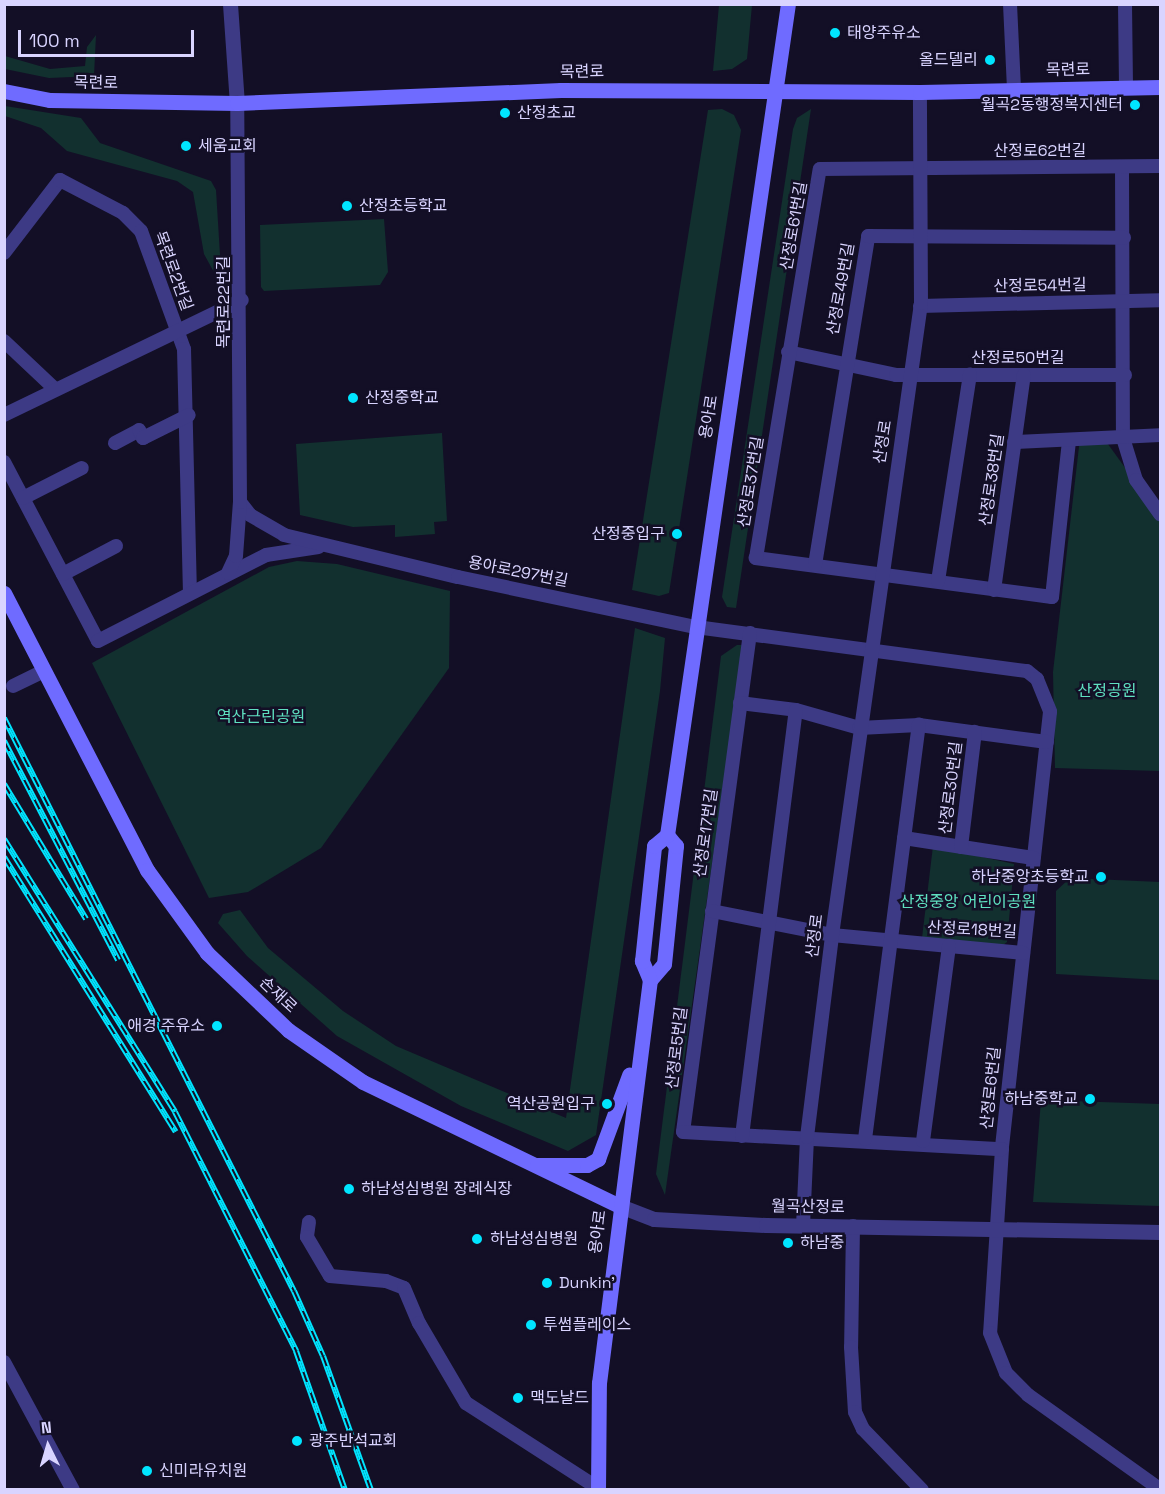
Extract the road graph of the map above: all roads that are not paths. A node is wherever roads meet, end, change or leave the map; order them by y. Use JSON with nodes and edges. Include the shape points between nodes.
{"nodes":[{"id":1,"x":230,"y":4,"type":"edge"},
{"id":2,"x":788,"y":4,"type":"edge"},
{"id":3,"x":1010,"y":4,"type":"edge"},
{"id":4,"x":1125,"y":4,"type":"edge"},
{"id":5,"x":1126,"y":87,"type":"junction"},
{"id":6,"x":1161,"y":87,"type":"edge"},
{"id":7,"x":1014,"y":89,"type":"junction"},
{"id":8,"x":4,"y":91,"type":"edge"},
{"id":9,"x":777,"y":91,"type":"junction"},
{"id":10,"x":920,"y":92,"type":"junction"},
{"id":11,"x":237,"y":103,"type":"junction"},
{"id":12,"x":1161,"y":166,"type":"edge"},
{"id":13,"x":1122,"y":167,"type":"junction"},
{"id":14,"x":921,"y":168,"type":"junction"},
{"id":15,"x":921,"y":237,"type":"junction"},
{"id":16,"x":1124,"y":238,"type":"junction"},
{"id":17,"x":4,"y":253,"type":"edge"},
{"id":18,"x":242,"y":300,"type":"junction"},
{"id":19,"x":1161,"y":300,"type":"edge"},
{"id":20,"x":1125,"y":301,"type":"junction"},
{"id":21,"x":920,"y":306,"type":"junction"},
{"id":22,"x":177,"y":330,"type":"junction"},
{"id":23,"x":4,"y":340,"type":"edge"},
{"id":24,"x":788,"y":352,"type":"junction"},
{"id":25,"x":845,"y":364,"type":"junction"},
{"id":26,"x":970,"y":374,"type":"junction"},
{"id":27,"x":910,"y":375,"type":"junction"},
{"id":28,"x":1024,"y":375,"type":"junction"},
{"id":29,"x":1125,"y":375,"type":"junction"},
{"id":30,"x":55,"y":389,"type":"junction"},
{"id":31,"x":4,"y":415,"type":"edge"},
{"id":32,"x":189,"y":415,"type":"junction"},
{"id":33,"x":1161,"y":435,"type":"edge"},
{"id":34,"x":1123,"y":438,"type":"junction"},
{"id":35,"x":1069,"y":441,"type":"junction"},
{"id":36,"x":1014,"y":442,"type":"junction"},
{"id":37,"x":115,"y":443,"type":"dead end"},
{"id":38,"x":4,"y":462,"type":"edge"},
{"id":39,"x":82,"y":468,"type":"dead end"},
{"id":40,"x":23,"y":498,"type":"junction"},
{"id":41,"x":240,"y":502,"type":"junction"},
{"id":42,"x":1161,"y":514,"type":"edge"},
{"id":43,"x":265,"y":525,"type":"junction"},
{"id":44,"x":236,"y":540,"type":"junction"},
{"id":45,"x":116,"y":546,"type":"dead end"},
{"id":46,"x":335,"y":546,"type":"junction"},
{"id":47,"x":264,"y":556,"type":"junction"},
{"id":48,"x":816,"y":565,"type":"junction"},
{"id":49,"x":228,"y":573,"type":"junction"},
{"id":50,"x":63,"y":574,"type":"junction"},
{"id":51,"x":880,"y":574,"type":"junction"},
{"id":52,"x":938,"y":581,"type":"junction"},
{"id":53,"x":994,"y":590,"type":"junction"},
{"id":54,"x":190,"y":592,"type":"junction"},
{"id":55,"x":4,"y":593,"type":"edge"},
{"id":56,"x":696,"y":627,"type":"junction"},
{"id":57,"x":750,"y":633,"type":"junction"},
{"id":58,"x":869,"y":651,"type":"junction"},
{"id":59,"x":44,"y":670,"type":"junction"},
{"id":60,"x":14,"y":686,"type":"dead end"},
{"id":61,"x":740,"y":703,"type":"junction"},
{"id":62,"x":796,"y":710,"type":"junction"},
{"id":63,"x":919,"y":724,"type":"junction"},
{"id":64,"x":859,"y":728,"type":"junction"},
{"id":65,"x":975,"y":732,"type":"junction"},
{"id":66,"x":1047,"y":742,"type":"junction"},
{"id":67,"x":667,"y":835,"type":"junction"},
{"id":68,"x":904,"y":838,"type":"junction"},
{"id":69,"x":961,"y":847,"type":"junction"},
{"id":70,"x":1033,"y":858,"type":"junction"},
{"id":71,"x":712,"y":911,"type":"junction"},
{"id":72,"x":768,"y":922,"type":"junction"},
{"id":73,"x":832,"y":935,"type":"junction"},
{"id":74,"x":891,"y":941,"type":"junction"},
{"id":75,"x":949,"y":946,"type":"junction"},
{"id":76,"x":1023,"y":953,"type":"junction"},
{"id":77,"x":650,"y":980,"type":"junction"},
{"id":78,"x":640,"y":1041,"type":"junction"},
{"id":79,"x":742,"y":1136,"type":"junction"},
{"id":80,"x":807,"y":1137,"type":"junction"},
{"id":81,"x":865,"y":1138,"type":"junction"},
{"id":82,"x":923,"y":1141,"type":"junction"},
{"id":83,"x":1002,"y":1149,"type":"junction"},
{"id":84,"x":532,"y":1165,"type":"junction"},
{"id":85,"x":620,"y":1206,"type":"junction"},
{"id":86,"x":309,"y":1222,"type":"dead end"},
{"id":87,"x":803,"y":1226,"type":"junction"},
{"id":88,"x":853,"y":1226,"type":"junction"},
{"id":89,"x":998,"y":1229,"type":"junction"},
{"id":90,"x":1161,"y":1232,"type":"edge"},
{"id":91,"x":4,"y":1362,"type":"edge"},
{"id":92,"x":598,"y":1489,"type":"edge"},
{"id":93,"x":73,"y":1490,"type":"edge"},
{"id":94,"x":922,"y":1490,"type":"edge"},
{"id":95,"x":1161,"y":1490,"type":"edge"}],
"edges":[{"from":1,"to":11,"type":"street"},
{"from":2,"to":9,"type":"main road","name":"용아로"},
{"from":3,"to":7,"type":"street"},
{"from":4,"to":5,"type":"street"},
{"from":5,"to":6,"type":"main road","name":"목련로"},
{"from":5,"to":7,"type":"main road","name":"목련로"},
{"from":7,"to":10,"type":"main road","name":"목련로"},
{"from":8,"to":11,"type":"main road","name":"목련로","via":[[50,100]]},
{"from":9,"to":10,"type":"main road","name":"목련로"},
{"from":9,"to":11,"type":"main road","name":"목련로","via":[[561,90]]},
{"from":9,"to":56,"type":"main road","name":"용아로"},
{"from":10,"to":14,"type":"street","name":"산정로"},
{"from":11,"to":18,"type":"street","name":"목련로22번길"},
{"from":12,"to":13,"type":"street","name":"산정로62번길"},
{"from":13,"to":14,"type":"street","name":"산정로62번길"},
{"from":13,"to":16,"type":"street"},
{"from":14,"to":15,"type":"street","name":"산정로"},
{"from":14,"to":24,"type":"street","name":"산정로61번길","via":[[820,169]]},
{"from":15,"to":16,"type":"street"},
{"from":15,"to":21,"type":"street","name":"산정로"},
{"from":15,"to":25,"type":"street","name":"산정로49번길","via":[[868,236]]},
{"from":16,"to":20,"type":"street"},
{"from":17,"to":22,"type":"street","name":"목련로2번길","via":[[60,180],[134,220]]},
{"from":18,"to":22,"type":"street"},
{"from":18,"to":41,"type":"street","name":"목련로22번길"},
{"from":19,"to":20,"type":"street","name":"산정로54번길"},
{"from":20,"to":21,"type":"street","name":"산정로54번길"},
{"from":20,"to":29,"type":"street"},
{"from":21,"to":27,"type":"street","name":"산정로"},
{"from":22,"to":30,"type":"street"},
{"from":22,"to":32,"type":"street","via":[[184,349]]},
{"from":23,"to":30,"type":"street"},
{"from":24,"to":25,"type":"street"},
{"from":24,"to":48,"type":"street","name":"산정로37번길","via":[[756,558]]},
{"from":25,"to":27,"type":"street"},
{"from":25,"to":48,"type":"street"},
{"from":26,"to":27,"type":"street","name":"산정로50번길"},
{"from":26,"to":28,"type":"street","name":"산정로50번길"},
{"from":26,"to":52,"type":"street"},
{"from":27,"to":51,"type":"street","name":"산정로"},
{"from":28,"to":29,"type":"street","name":"산정로50번길"},
{"from":28,"to":36,"type":"street","name":"산정로38번길"},
{"from":29,"to":34,"type":"street"},
{"from":30,"to":31,"type":"street"},
{"from":32,"to":37,"type":"street","via":[[143,438],[139,430]]},
{"from":32,"to":54,"type":"street"},
{"from":33,"to":34,"type":"street"},
{"from":34,"to":35,"type":"street"},
{"from":34,"to":42,"type":"street","via":[[1136,480]]},
{"from":35,"to":36,"type":"street"},
{"from":35,"to":53,"type":"street","via":[[1052,597]]},
{"from":36,"to":53,"type":"street","name":"산정로38번길"},
{"from":38,"to":40,"type":"street"},
{"from":39,"to":40,"type":"street"},
{"from":40,"to":50,"type":"street"},
{"from":41,"to":43,"type":"street"},
{"from":41,"to":44,"type":"street","name":"목련로22번길"},
{"from":43,"to":44,"type":"street","via":[[247,522]]},
{"from":43,"to":46,"type":"street","name":"용아로297번길","via":[[295,538]]},
{"from":43,"to":47,"type":"street","via":[[273,537]]},
{"from":44,"to":47,"type":"street","via":[[249,558]]},
{"from":44,"to":49,"type":"street","name":"목련로22번길"},
{"from":45,"to":50,"type":"street"},
{"from":46,"to":47,"type":"street"},
{"from":46,"to":56,"type":"street","name":"용아로297번길"},
{"from":47,"to":49,"type":"street"},
{"from":48,"to":51,"type":"street","name":"산정로37번길"},
{"from":49,"to":54,"type":"street"},
{"from":50,"to":54,"type":"street","via":[[98,642]]},
{"from":51,"to":52,"type":"street"},
{"from":51,"to":58,"type":"street","name":"산정로"},
{"from":52,"to":53,"type":"street"},
{"from":55,"to":59,"type":"main road","name":"손재로"},
{"from":56,"to":57,"type":"street"},
{"from":56,"to":67,"type":"main road","name":"용아로"},
{"from":57,"to":58,"type":"street"},
{"from":57,"to":61,"type":"street","name":"산정로17번길"},
{"from":58,"to":64,"type":"street","name":"산정로"},
{"from":58,"to":66,"type":"street","name":"산정로18번길","via":[[1027,671],[1037,679],[1048,699]]},
{"from":59,"to":60,"type":"street"},
{"from":59,"to":84,"type":"main road","name":"손재로","via":[[147,870],[207,953],[288,1030],[363,1082]]},
{"from":61,"to":62,"type":"street","name":"산정로30번길"},
{"from":61,"to":71,"type":"street","name":"산정로17번길"},
{"from":62,"to":64,"type":"street","name":"산정로30번길"},
{"from":62,"to":72,"type":"street"},
{"from":63,"to":64,"type":"street","name":"산정로30번길"},
{"from":63,"to":65,"type":"street","name":"산정로30번길"},
{"from":63,"to":68,"type":"street"},
{"from":64,"to":73,"type":"street","name":"산정로"},
{"from":65,"to":66,"type":"street","name":"산정로30번길"},
{"from":65,"to":69,"type":"street","name":"산정로30번길"},
{"from":66,"to":70,"type":"street","name":"산정로18번길"},
{"from":67,"to":77,"type":"main road","name":"용아로","via":[[654,846],[642,961]]},
{"from":67,"to":77,"type":"main road","name":"용아로","via":[[676,846],[664,964]]},
{"from":68,"to":69,"type":"street"},
{"from":68,"to":74,"type":"street"},
{"from":69,"to":70,"type":"street"},
{"from":70,"to":76,"type":"street","name":"산정로18번길"},
{"from":71,"to":72,"type":"street"},
{"from":71,"to":79,"type":"street","name":"산정로5번길","via":[[683,1132]]},
{"from":72,"to":73,"type":"street"},
{"from":72,"to":79,"type":"street"},
{"from":73,"to":74,"type":"street","name":"산정로18번길"},
{"from":73,"to":80,"type":"street","name":"산정로"},
{"from":74,"to":75,"type":"street","name":"산정로18번길"},
{"from":74,"to":81,"type":"street"},
{"from":75,"to":76,"type":"street","name":"산정로18번길"},
{"from":75,"to":82,"type":"street"},
{"from":76,"to":83,"type":"street","name":"산정로6번길"},
{"from":77,"to":78,"type":"main road","name":"용아로"},
{"from":78,"to":84,"type":"main road","via":[[598,1159],[587,1165]]},
{"from":78,"to":85,"type":"main road","name":"용아로"},
{"from":79,"to":80,"type":"street","name":"산정로5번길"},
{"from":80,"to":81,"type":"street","name":"산정로6번길"},
{"from":80,"to":87,"type":"street","name":"산정로"},
{"from":81,"to":82,"type":"street","name":"산정로6번길"},
{"from":82,"to":83,"type":"street","name":"산정로6번길"},
{"from":83,"to":89,"type":"street"},
{"from":84,"to":85,"type":"main road","name":"손재로"},
{"from":85,"to":87,"type":"street","name":"월곡산정로","via":[[654,1219]]},
{"from":85,"to":92,"type":"main road","name":"용아로","via":[[598,1383]]},
{"from":86,"to":92,"type":"street","via":[[307,1237],[330,1276],[386,1281],[404,1288],[419,1323],[466,1403]]},
{"from":87,"to":88,"type":"street","name":"월곡산정로"},
{"from":88,"to":89,"type":"street","name":"월곡산정로"},
{"from":88,"to":94,"type":"street","via":[[850,1347],[855,1412],[863,1429]]},
{"from":89,"to":90,"type":"street","name":"월곡산정로"},
{"from":89,"to":95,"type":"street","via":[[990,1333],[1006,1373],[1049,1412]]},
{"from":91,"to":93,"type":"street"}]}
